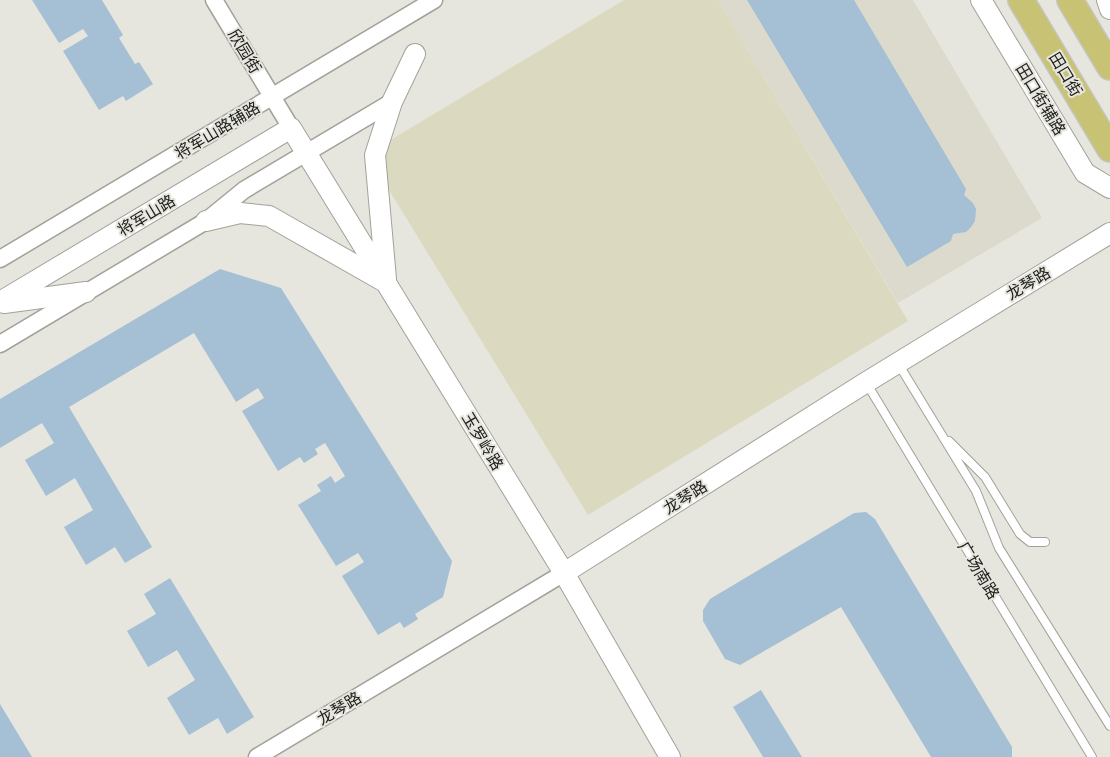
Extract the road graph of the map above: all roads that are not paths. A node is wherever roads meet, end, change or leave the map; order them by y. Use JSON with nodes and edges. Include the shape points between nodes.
{"nodes":[{"id":1,"x":214,"y":0,"type":"edge"},
{"id":2,"x":434,"y":0,"type":"edge"},
{"id":3,"x":981,"y":0,"type":"edge"},
{"id":4,"x":1021,"y":0,"type":"edge"},
{"id":5,"x":1070,"y":0,"type":"edge"},
{"id":6,"x":1107,"y":0,"type":"edge"},
{"id":7,"x":1110,"y":9,"type":"edge"},
{"id":8,"x":415,"y":54,"type":"dead end"},
{"id":9,"x":1110,"y":67,"type":"edge"},
{"id":10,"x":272,"y":96,"type":"junction"},
{"id":11,"x":392,"y":102,"type":"junction"},
{"id":12,"x":291,"y":128,"type":"junction"},
{"id":13,"x":1110,"y":149,"type":"edge"},
{"id":14,"x":307,"y":152,"type":"junction"},
{"id":15,"x":1110,"y":188,"type":"edge"},
{"id":16,"x":206,"y":221,"type":"junction"},
{"id":17,"x":1110,"y":233,"type":"edge"},
{"id":18,"x":0,"y":259,"type":"edge"},
{"id":19,"x":387,"y":283,"type":"junction"},
{"id":20,"x":86,"y":292,"type":"junction"},
{"id":21,"x":0,"y":302,"type":"edge"},
{"id":22,"x":0,"y":344,"type":"edge"},
{"id":23,"x":898,"y":363,"type":"junction"},
{"id":24,"x":866,"y":383,"type":"junction"},
{"id":25,"x":938,"y":431,"type":"junction"},
{"id":26,"x":1045,"y":542,"type":"dead end"},
{"id":27,"x":564,"y":573,"type":"junction"},
{"id":28,"x":1110,"y":726,"type":"edge"},
{"id":29,"x":257,"y":757,"type":"edge"},
{"id":30,"x":670,"y":757,"type":"edge"},
{"id":31,"x":1092,"y":757,"type":"edge"}],
"edges":[{"from":1,"to":10,"type":"street","name":"欣园街"},
{"from":2,"to":10,"type":"street","name":"将军山路辅路"},
{"from":3,"to":15,"type":"street","name":"田口街辅路","via":[[1086,173]]},
{"from":4,"to":13,"type":"main road","name":"田口街"},
{"from":5,"to":9,"type":"main road"},
{"from":6,"to":7,"type":"street"},
{"from":8,"to":11,"type":"street"},
{"from":10,"to":12,"type":"street","name":"欣园街"},
{"from":10,"to":18,"type":"street","name":"将军山路辅路"},
{"from":11,"to":14,"type":"street"},
{"from":11,"to":19,"type":"street","via":[[375,155]]},
{"from":12,"to":14,"type":"street","name":"玉罗岭路"},
{"from":12,"to":21,"type":"street","name":"将军山路"},
{"from":14,"to":16,"type":"street","via":[[244,190]]},
{"from":14,"to":19,"type":"street","name":"玉罗岭路"},
{"from":16,"to":19,"type":"street","via":[[240,213],[269,216]]},
{"from":16,"to":20,"type":"street"},
{"from":17,"to":23,"type":"street","name":"龙琴路"},
{"from":19,"to":27,"type":"street","name":"玉罗岭路"},
{"from":20,"to":21,"type":"street"},
{"from":20,"to":22,"type":"street"},
{"from":23,"to":24,"type":"street","name":"龙琴路"},
{"from":23,"to":25,"type":"lane"},
{"from":24,"to":27,"type":"street","name":"龙琴路"},
{"from":24,"to":31,"type":"lane","name":"广场南路"},
{"from":25,"to":26,"type":"lane","via":[[985,478],[1020,534],[1030,542]]},
{"from":25,"to":28,"type":"lane","via":[[976,491],[999,548]]},
{"from":27,"to":29,"type":"street","name":"龙琴路"},
{"from":27,"to":30,"type":"street","name":"玉罗岭路"}]}
